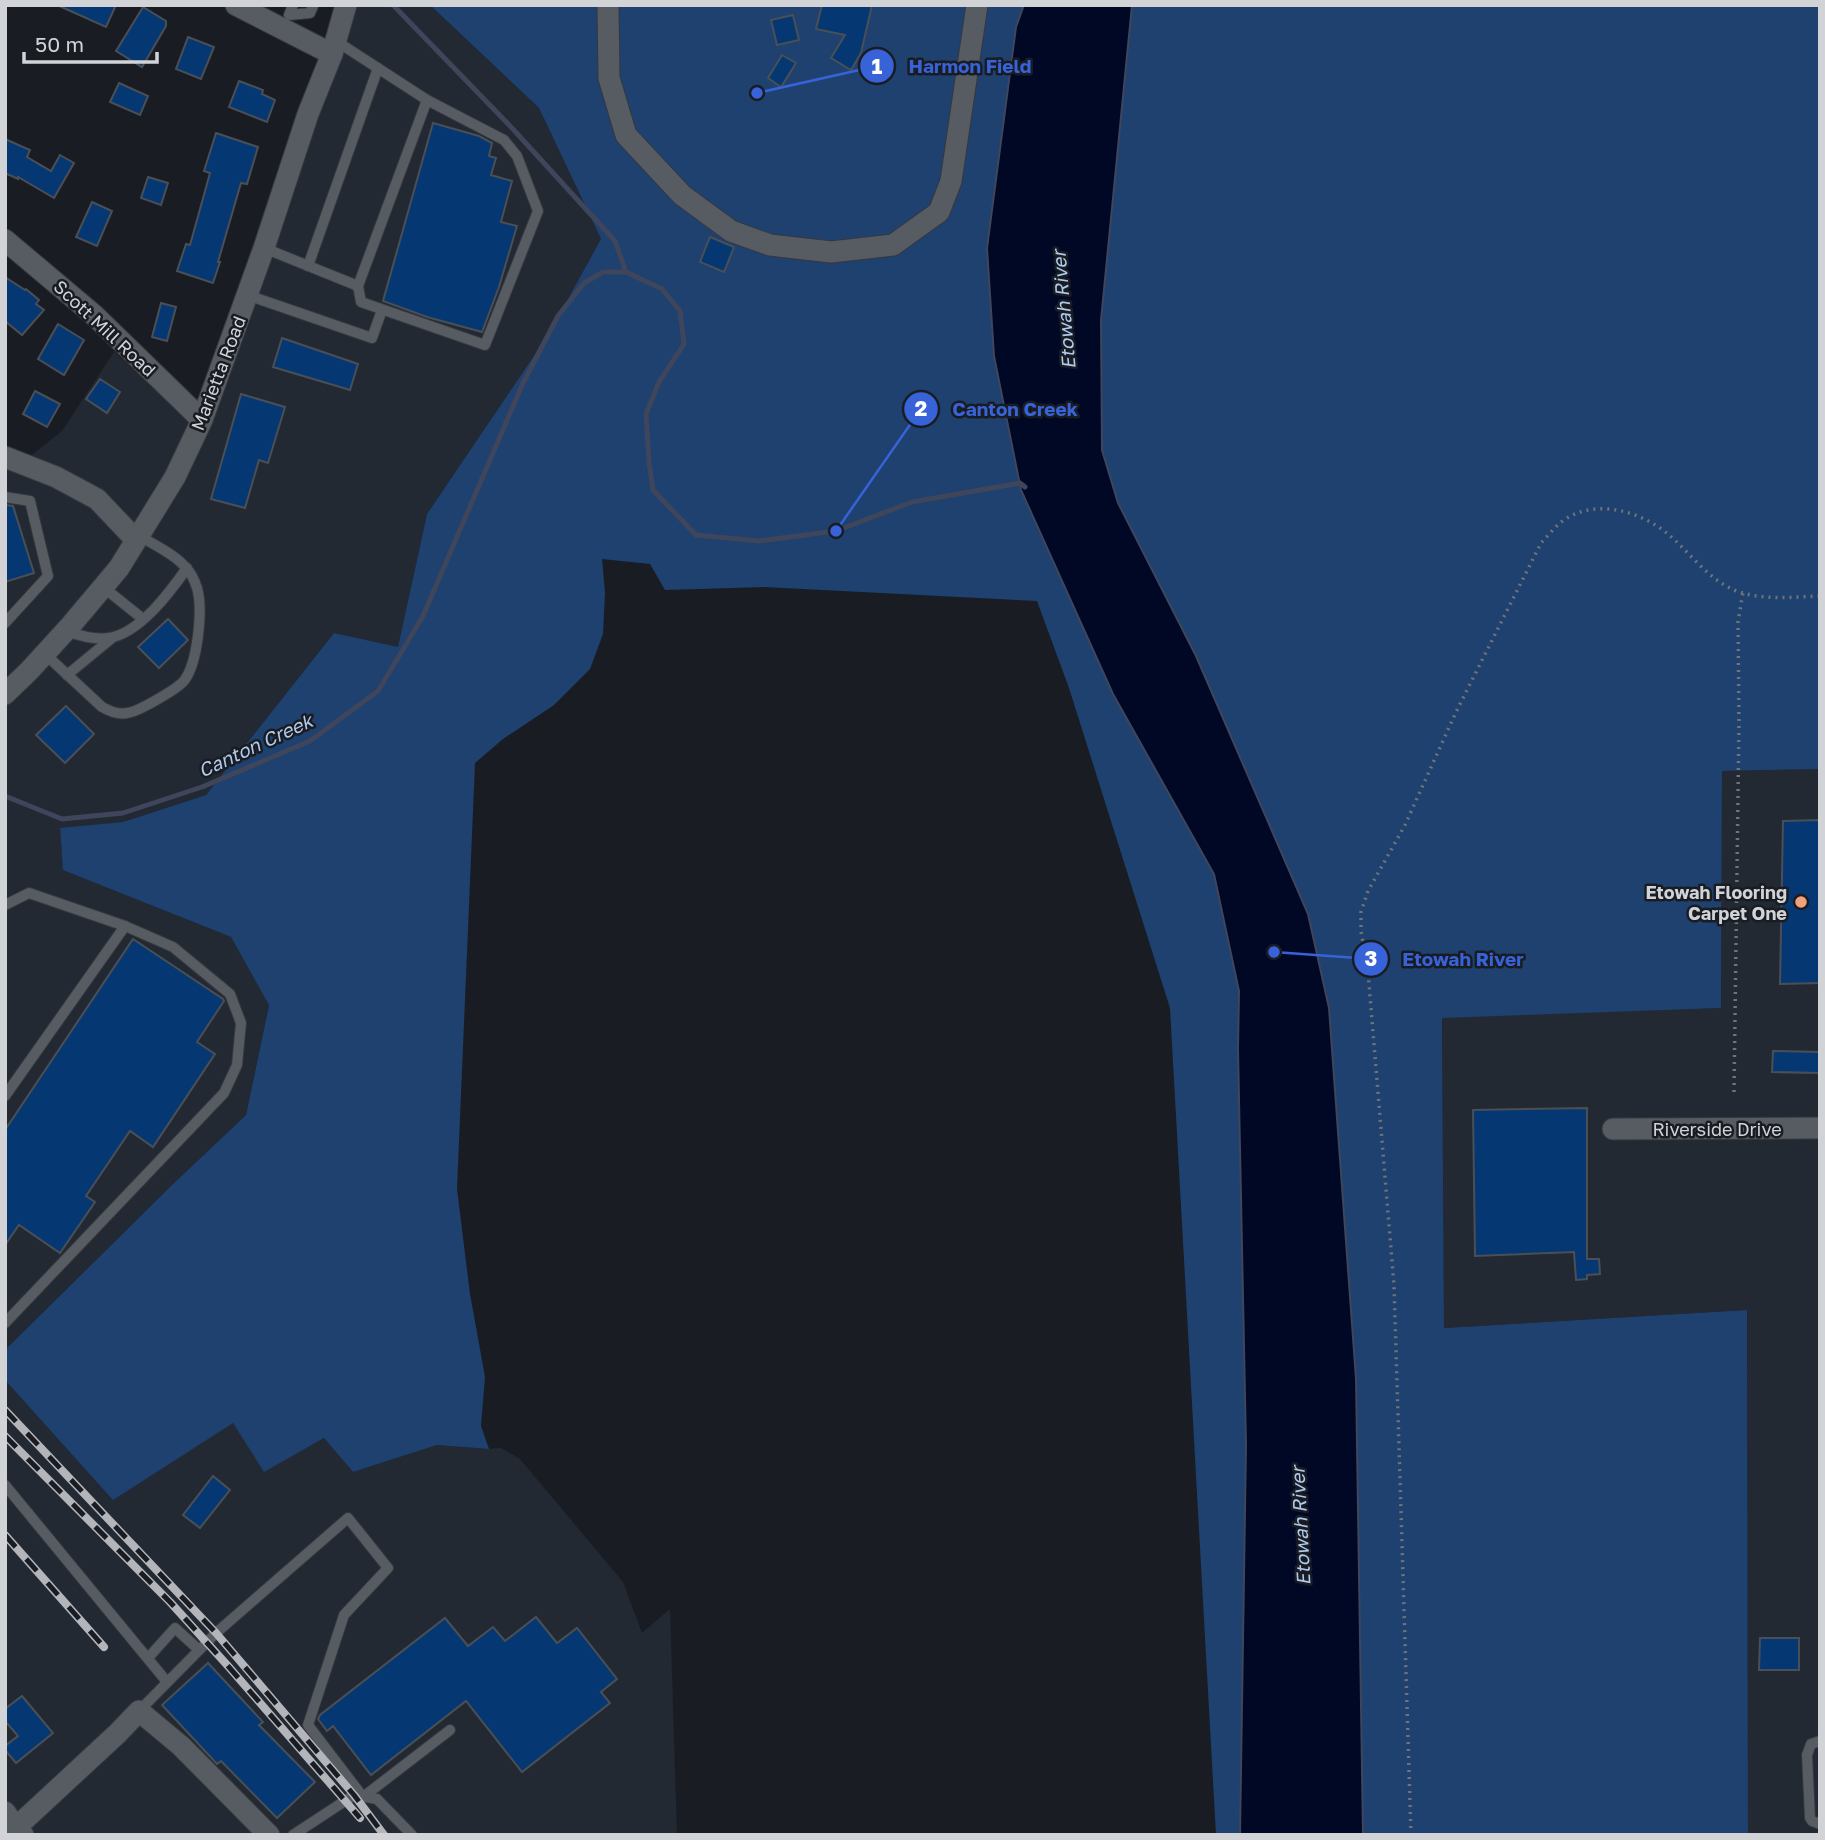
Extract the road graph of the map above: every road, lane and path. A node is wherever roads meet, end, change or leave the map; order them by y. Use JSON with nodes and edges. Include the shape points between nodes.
{"nodes":[{"id":1,"x":236,"y":5,"type":"edge"},
{"id":2,"x":282,"y":5,"type":"edge"},
{"id":3,"x":346,"y":5,"type":"edge"},
{"id":4,"x":608,"y":5,"type":"edge"},
{"id":5,"x":977,"y":5,"type":"edge"},
{"id":6,"x":313,"y":6,"type":"edge"},
{"id":7,"x":288,"y":17,"type":"edge"},
{"id":8,"x":334,"y":48,"type":"junction"},
{"id":9,"x":378,"y":68,"type":"junction"},
{"id":10,"x":427,"y":100,"type":"junction"},
{"id":11,"x":5,"y":240,"type":"edge"},
{"id":12,"x":264,"y":248,"type":"junction"},
{"id":13,"x":308,"y":266,"type":"junction"},
{"id":14,"x":358,"y":286,"type":"junction"},
{"id":15,"x":247,"y":295,"type":"junction"},
{"id":16,"x":382,"y":310,"type":"junction"},
{"id":17,"x":202,"y":420,"type":"junction"},
{"id":18,"x":5,"y":457,"type":"edge"},
{"id":19,"x":5,"y":496,"type":"edge"},
{"id":20,"x":136,"y":537,"type":"junction"},
{"id":21,"x":187,"y":568,"type":"junction"},
{"id":22,"x":103,"y":587,"type":"junction"},
{"id":23,"x":1743,"y":592,"type":"junction"},
{"id":24,"x":1820,"y":596,"type":"edge"},
{"id":25,"x":144,"y":619,"type":"junction"},
{"id":26,"x":5,"y":623,"type":"edge"},
{"id":27,"x":66,"y":631,"type":"junction"},
{"id":28,"x":112,"y":638,"type":"junction"},
{"id":29,"x":45,"y":654,"type":"junction"},
{"id":30,"x":67,"y":675,"type":"junction"},
{"id":31,"x":8,"y":686,"type":"edge"},
{"id":32,"x":5,"y":905,"type":"edge"},
{"id":33,"x":125,"y":926,"type":"junction"},
{"id":34,"x":1734,"y":1092,"type":"dead end"},
{"id":35,"x":5,"y":1096,"type":"edge"},
{"id":36,"x":1820,"y":1128,"type":"edge"},
{"id":37,"x":1614,"y":1129,"type":"dead end"},
{"id":38,"x":5,"y":1323,"type":"edge"},
{"id":39,"x":5,"y":1485,"type":"edge"},
{"id":40,"x":199,"y":1650,"type":"junction"},
{"id":41,"x":148,"y":1658,"type":"junction"},
{"id":42,"x":167,"y":1682,"type":"junction"},
{"id":43,"x":139,"y":1711,"type":"junction"},
{"id":44,"x":450,"y":1730,"type":"dead end"},
{"id":45,"x":1820,"y":1741,"type":"edge"},
{"id":46,"x":363,"y":1797,"type":"junction"},
{"id":47,"x":1820,"y":1824,"type":"edge"},
{"id":48,"x":13,"y":1827,"type":"edge"},
{"id":49,"x":266,"y":1834,"type":"edge"},
{"id":50,"x":293,"y":1835,"type":"edge"},
{"id":51,"x":412,"y":1835,"type":"edge"},
{"id":52,"x":1411,"y":1835,"type":"edge"}],
"edges":[{"from":1,"to":7,"type":"street"},
{"from":2,"to":7,"type":"lane"},
{"from":3,"to":8,"type":"street","name":"Marietta Road"},
{"from":4,"to":5,"type":"street","via":[[609,79],[626,135],[682,195],[731,231],[770,245],[831,251],[893,245],[939,212],[951,181]]},
{"from":6,"to":7,"type":"lane","via":[[310,13]]},
{"from":7,"to":8,"type":"street"},
{"from":8,"to":9,"type":"lane"},
{"from":8,"to":12,"type":"street","name":"Marietta Road"},
{"from":9,"to":10,"type":"lane"},
{"from":9,"to":13,"type":"lane"},
{"from":10,"to":14,"type":"lane"},
{"from":10,"to":16,"type":"lane","via":[[505,140],[517,156],[538,211],[485,345]]},
{"from":11,"to":17,"type":"street","name":"Scott Mill Road","via":[[93,315]]},
{"from":12,"to":13,"type":"lane"},
{"from":12,"to":15,"type":"street","name":"Marietta Road"},
{"from":13,"to":14,"type":"lane"},
{"from":14,"to":16,"type":"lane","via":[[361,302]]},
{"from":15,"to":16,"type":"lane","via":[[372,338]]},
{"from":15,"to":17,"type":"street","name":"Marietta Road"},
{"from":17,"to":20,"type":"street","name":"Marietta Road","via":[[174,477]]},
{"from":18,"to":20,"type":"street","via":[[97,499]]},
{"from":19,"to":26,"type":"lane","via":[[30,501],[48,576]]},
{"from":20,"to":21,"type":"lane"},
{"from":20,"to":22,"type":"street","name":"Marietta Road"},
{"from":21,"to":25,"type":"lane"},
{"from":21,"to":30,"type":"lane","via":[[197,586],[200,606],[192,664],[184,681],[128,713],[102,707]]},
{"from":22,"to":25,"type":"lane"},
{"from":22,"to":27,"type":"street","name":"Marietta Road"},
{"from":23,"to":24,"type":"path","via":[[1767,598]]},
{"from":23,"to":34,"type":"path","via":[[1738,622]]},
{"from":23,"to":52,"type":"path","via":[[1713,576],[1660,528],[1636,515],[1610,508],[1581,511],[1562,521],[1541,543],[1361,912],[1394,1285]]},
{"from":25,"to":28,"type":"lane"},
{"from":27,"to":28,"type":"lane"},
{"from":27,"to":29,"type":"street","name":"Marietta Road"},
{"from":28,"to":30,"type":"lane"},
{"from":29,"to":30,"type":"lane"},
{"from":29,"to":31,"type":"street","name":"Marietta Road"},
{"from":32,"to":33,"type":"lane","via":[[29,893]]},
{"from":33,"to":35,"type":"lane"},
{"from":33,"to":38,"type":"lane","via":[[173,947],[230,994],[241,1023],[237,1065],[224,1093]]},
{"from":36,"to":37,"type":"street","name":"Riverside Drive"},
{"from":39,"to":41,"type":"lane"},
{"from":40,"to":41,"type":"lane","via":[[175,1628]]},
{"from":40,"to":42,"type":"lane"},
{"from":40,"to":46,"type":"lane","via":[[348,1518],[388,1568],[344,1615],[308,1725]]},
{"from":41,"to":42,"type":"lane"},
{"from":42,"to":43,"type":"lane"},
{"from":43,"to":48,"type":"street"},
{"from":43,"to":49,"type":"street","via":[[181,1746]]},
{"from":44,"to":46,"type":"lane"},
{"from":45,"to":47,"type":"lane","via":[[1811,1744],[1807,1755],[1810,1818]]},
{"from":46,"to":50,"type":"lane","via":[[354,1796]]},
{"from":46,"to":51,"type":"lane","via":[[377,1799]]}]}
